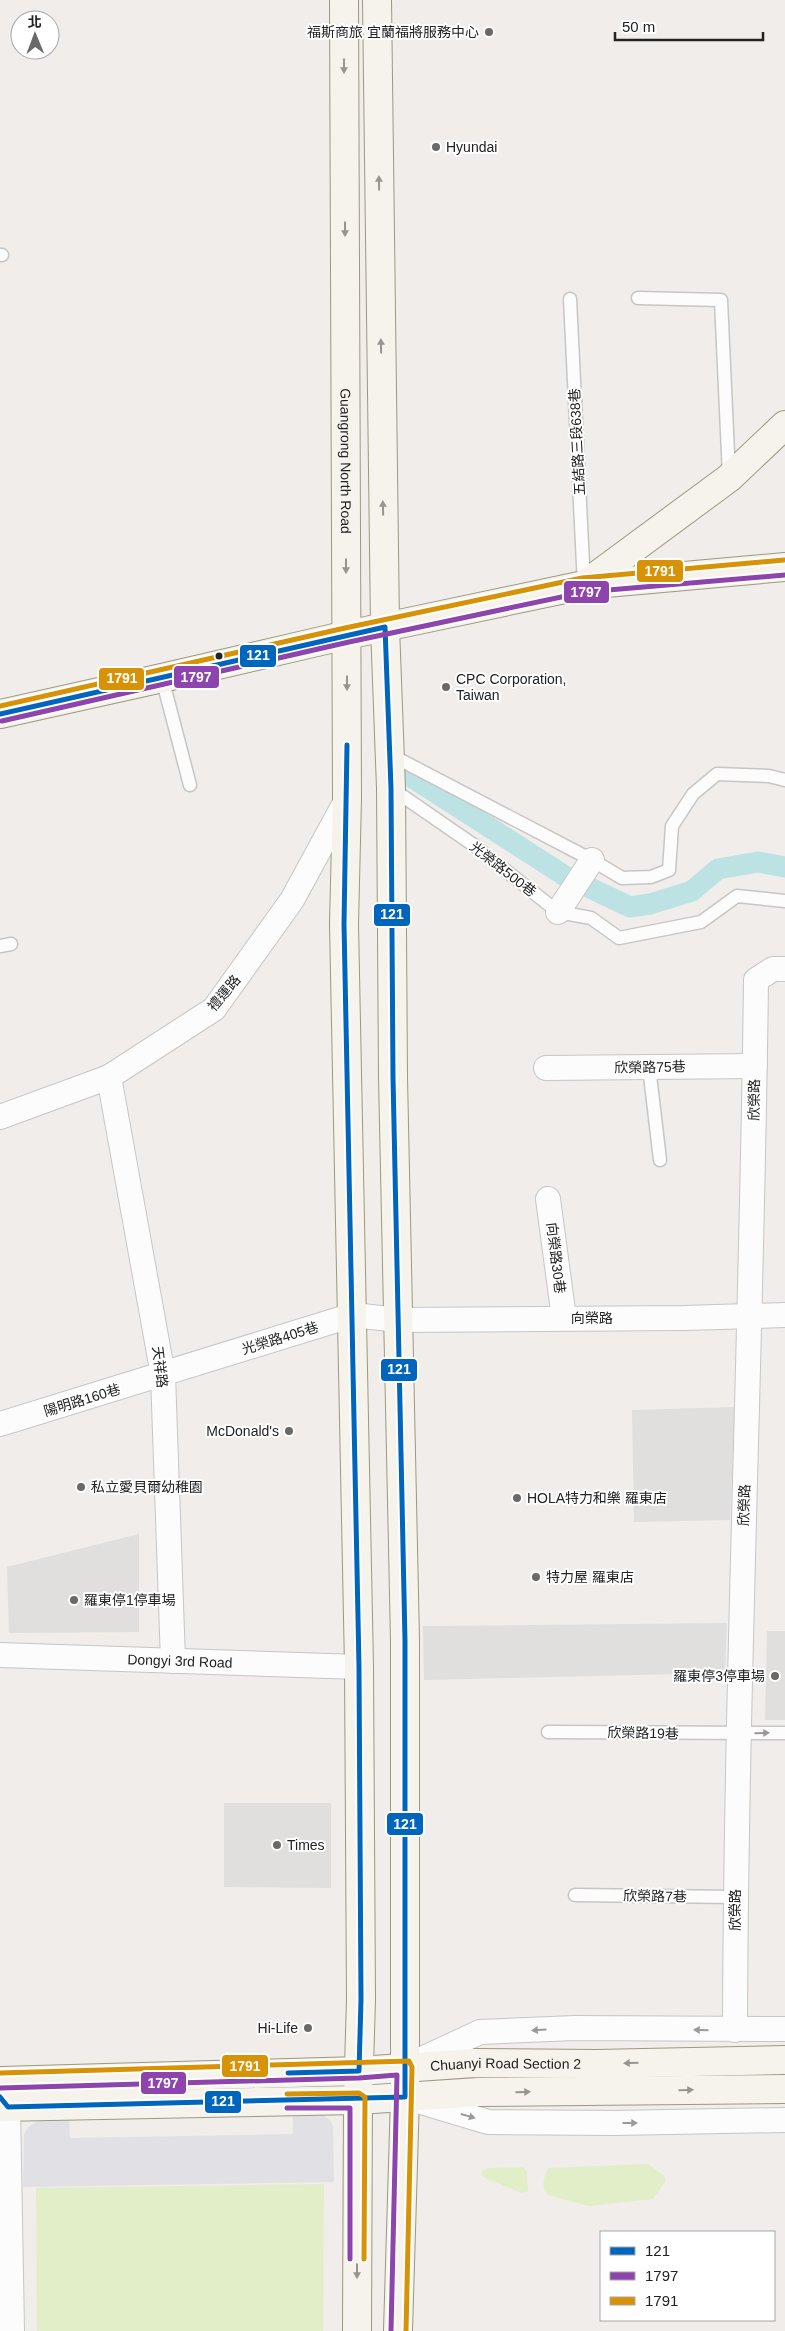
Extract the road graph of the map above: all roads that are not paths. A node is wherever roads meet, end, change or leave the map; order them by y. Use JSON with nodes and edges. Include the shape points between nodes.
{"nodes":[{"id":1,"x":344,"y":0,"type":"edge"},
{"id":2,"x":377,"y":0,"type":"edge"},
{"id":3,"x":638,"y":298,"type":"dead end"},
{"id":4,"x":570,"y":299,"type":"dead end"},
{"id":5,"x":785,"y":425,"type":"edge"},
{"id":6,"x":729,"y":478,"type":"junction"},
{"id":7,"x":785,"y":567,"type":"edge"},
{"id":8,"x":584,"y":585,"type":"junction"},
{"id":9,"x":385,"y":627,"type":"junction"},
{"id":10,"x":346,"y":635,"type":"junction"},
{"id":11,"x":162,"y":678,"type":"junction"},
{"id":12,"x":0,"y":714,"type":"edge"},
{"id":13,"x":389,"y":754,"type":"junction"},
{"id":14,"x":785,"y":780,"type":"edge"},
{"id":15,"x":190,"y":785,"type":"dead end"},
{"id":16,"x":391,"y":788,"type":"junction"},
{"id":17,"x":347,"y":800,"type":"junction"},
{"id":18,"x":592,"y":860,"type":"junction"},
{"id":19,"x":785,"y":901,"type":"edge"},
{"id":20,"x":558,"y":912,"type":"junction"},
{"id":21,"x":785,"y":969,"type":"edge"},
{"id":22,"x":755,"y":1066,"type":"junction"},
{"id":23,"x":649,"y":1067,"type":"junction"},
{"id":24,"x":546,"y":1068,"type":"dead end"},
{"id":25,"x":109,"y":1077,"type":"junction"},
{"id":26,"x":0,"y":1117,"type":"edge"},
{"id":27,"x":660,"y":1160,"type":"dead end"},
{"id":28,"x":548,"y":1199,"type":"dead end"},
{"id":29,"x":353,"y":1315,"type":"junction"},
{"id":30,"x":785,"y":1315,"type":"edge"},
{"id":31,"x":749,"y":1316,"type":"junction"},
{"id":32,"x":564,"y":1318,"type":"junction"},
{"id":33,"x":398,"y":1320,"type":"junction"},
{"id":34,"x":163,"y":1375,"type":"junction"},
{"id":35,"x":0,"y":1424,"type":"edge"},
{"id":36,"x":0,"y":1655,"type":"edge"},
{"id":37,"x":173,"y":1661,"type":"junction"},
{"id":38,"x":359,"y":1667,"type":"junction"},
{"id":39,"x":548,"y":1732,"type":"dead end"},
{"id":40,"x":785,"y":1733,"type":"edge"},
{"id":41,"x":739,"y":1734,"type":"junction"},
{"id":42,"x":576,"y":1896,"type":"dead end"},
{"id":43,"x":735,"y":1897,"type":"junction"},
{"id":44,"x":785,"y":2029,"type":"edge"},
{"id":45,"x":735,"y":2030,"type":"junction"},
{"id":46,"x":785,"y":2060,"type":"edge"},
{"id":47,"x":405,"y":2067,"type":"junction"},
{"id":48,"x":359,"y":2071,"type":"junction"},
{"id":49,"x":0,"y":2081,"type":"edge"},
{"id":50,"x":785,"y":2089,"type":"edge"},
{"id":51,"x":405,"y":2097,"type":"junction"},
{"id":52,"x":358,"y":2100,"type":"junction"},
{"id":53,"x":3,"y":2103,"type":"edge"},
{"id":54,"x":785,"y":2120,"type":"edge"},
{"id":55,"x":12,"y":2331,"type":"edge"},
{"id":56,"x":357,"y":2331,"type":"edge"},
{"id":57,"x":398,"y":2331,"type":"edge"}],
"edges":[{"from":1,"to":10,"type":"street","name":"Guangrong North Road","one_way":true},
{"from":9,"to":2,"type":"street","one_way":true},
{"from":3,"to":6,"type":"lane","via":[[721,300]]},
{"from":4,"to":8,"type":"lane","name":"五結路三段638巷"},
{"from":5,"to":6,"type":"street"},
{"from":6,"to":8,"type":"street"},
{"from":7,"to":8,"type":"street"},
{"from":8,"to":9,"type":"street"},
{"from":9,"to":10,"type":"street"},
{"from":9,"to":13,"type":"street"},
{"from":10,"to":11,"type":"street"},
{"from":10,"to":17,"type":"street","name":"Guangrong North Road","one_way":true},
{"from":11,"to":12,"type":"street"},
{"from":11,"to":15,"type":"lane"},
{"from":13,"to":16,"type":"street"},
{"from":13,"to":18,"type":"lane"},
{"from":14,"to":18,"type":"lane","via":[[769,776],[717,774],[693,794],[672,826],[669,870],[651,878],[622,878]]},
{"from":16,"to":20,"type":"lane","name":"光榮路500巷","via":[[475,846]]},
{"from":16,"to":33,"type":"street"},
{"from":17,"to":25,"type":"street","name":"禮運路","via":[[292,900],[214,1009]]},
{"from":17,"to":29,"type":"street","name":"Guangrong North Road","via":[[344,924]]},
{"from":18,"to":20,"type":"street"},
{"from":19,"to":20,"type":"lane","name":"光榮路500巷","via":[[737,896],[701,922],[618,938],[591,918]]},
{"from":21,"to":22,"type":"street","name":"欣榮路","via":[[773,969],[756,980]]},
{"from":22,"to":23,"type":"street","name":"欣榮路75巷"},
{"from":22,"to":31,"type":"street","name":"欣榮路"},
{"from":23,"to":24,"type":"street","name":"欣榮路75巷"},
{"from":23,"to":27,"type":"lane"},
{"from":25,"to":26,"type":"street","name":"禮運路"},
{"from":25,"to":34,"type":"street","name":"天祥路"},
{"from":28,"to":32,"type":"street","name":"向榮路30巷"},
{"from":29,"to":33,"type":"street","name":"光榮路405巷"},
{"from":29,"to":34,"type":"street","name":"光榮路405巷"},
{"from":29,"to":38,"type":"street","name":"Guangrong North Road"},
{"from":30,"to":31,"type":"street","name":"向榮路"},
{"from":31,"to":32,"type":"street","name":"向榮路"},
{"from":31,"to":41,"type":"street","name":"欣榮路"},
{"from":32,"to":33,"type":"street","name":"向榮路"},
{"from":33,"to":47,"type":"street","via":[[405,1641]]},
{"from":34,"to":35,"type":"street","name":"陽明路160巷"},
{"from":34,"to":37,"type":"street","name":"天祥路"},
{"from":36,"to":37,"type":"street","name":"Dongyi 3rd Road"},
{"from":37,"to":38,"type":"street","name":"Dongyi 3rd Road"},
{"from":38,"to":48,"type":"street","name":"Guangrong North Road"},
{"from":39,"to":41,"type":"lane","name":"欣榮路19巷"},
{"from":41,"to":40,"type":"lane","name":"欣榮路19巷","one_way":true},
{"from":41,"to":43,"type":"street","name":"欣榮路"},
{"from":42,"to":43,"type":"lane","name":"欣榮路7巷"},
{"from":43,"to":45,"type":"street","name":"欣榮路"},
{"from":44,"to":45,"type":"street","name":"Chuanyi Road Section 2"},
{"from":45,"to":47,"type":"street","name":"Chuanyi Road Section 2","one_way":true,"via":[[574,2028],[480,2032]]},
{"from":46,"to":47,"type":"street","name":"Chuanyi Road Section 2","one_way":true,"via":[[474,2063]]},
{"from":47,"to":48,"type":"street"},
{"from":47,"to":51,"type":"street"},
{"from":48,"to":49,"type":"street"},
{"from":48,"to":52,"type":"street","name":"Guangrong North Road"},
{"from":51,"to":50,"type":"street","name":"Chuanyi Road Section 2","one_way":true,"via":[[479,2092]]},
{"from":51,"to":52,"type":"street","name":"Chuanyi Road Section 2"},
{"from":51,"to":54,"type":"street","one_way":true,"via":[[488,2122]]},
{"from":51,"to":57,"type":"street"},
{"from":52,"to":53,"type":"street","name":"Chuanyi Road Section 2"},
{"from":52,"to":56,"type":"street","name":"Guangrong North Road","one_way":true},
{"from":53,"to":55,"type":"street"}]}
